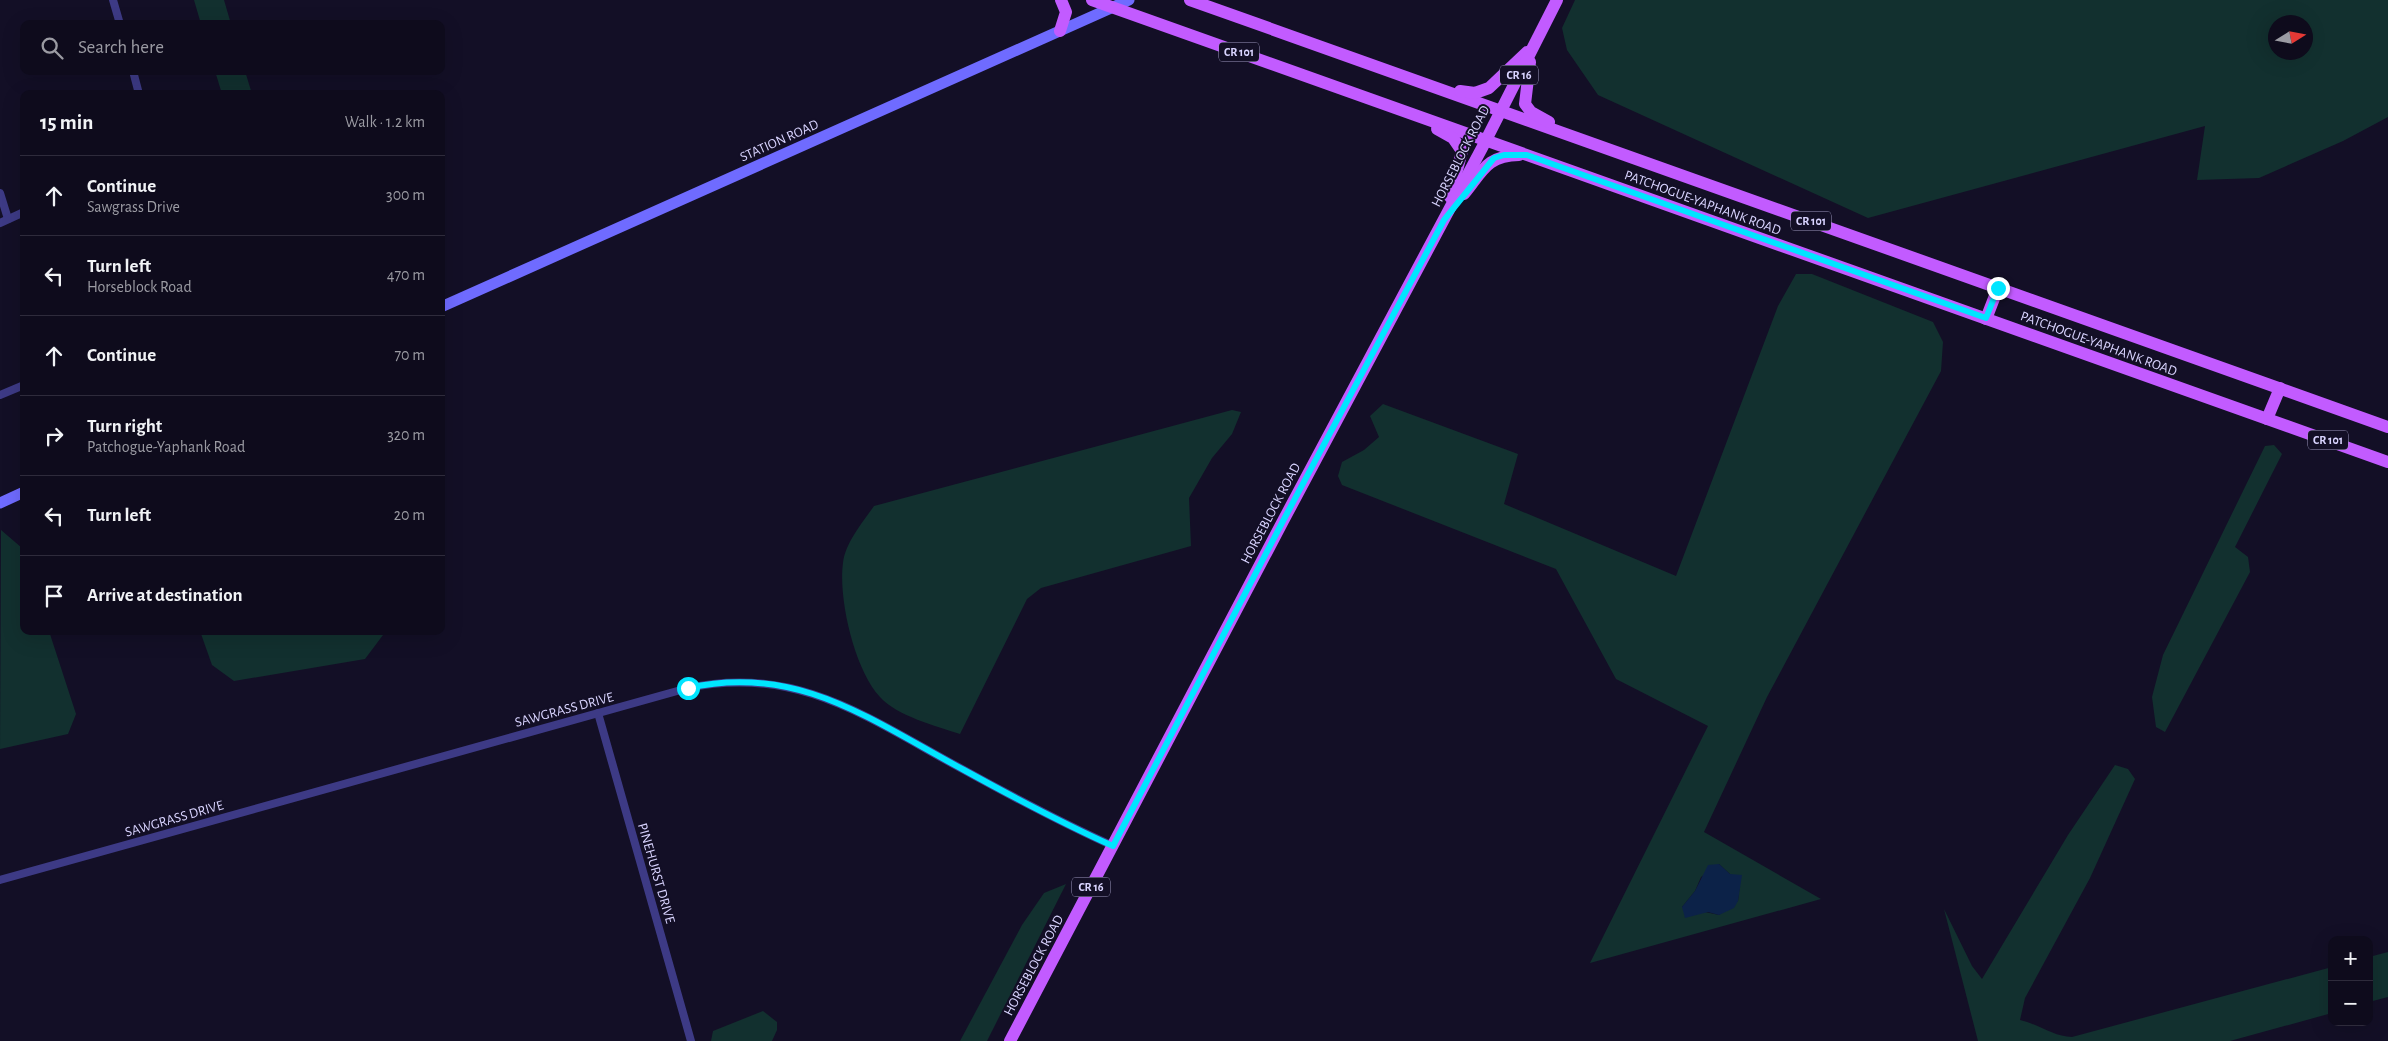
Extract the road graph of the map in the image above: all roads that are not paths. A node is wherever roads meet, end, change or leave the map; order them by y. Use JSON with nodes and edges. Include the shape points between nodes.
{"nodes":[{"id":1,"x":113,"y":0,"type":"edge"},
{"id":2,"x":1061,"y":0,"type":"edge"},
{"id":3,"x":1092,"y":0,"type":"edge"},
{"id":4,"x":1129,"y":0,"type":"edge"},
{"id":5,"x":1190,"y":0,"type":"edge"},
{"id":6,"x":1210,"y":0,"type":"edge"},
{"id":7,"x":1557,"y":0,"type":"edge"},
{"id":8,"x":1114,"y":7,"type":"junction"},
{"id":9,"x":1226,"y":13,"type":"junction"},
{"id":10,"x":119,"y":20,"type":"edge"},
{"id":11,"x":1060,"y":31,"type":"junction"},
{"id":12,"x":1533,"y":48,"type":"junction"},
{"id":13,"x":134,"y":75,"type":"edge"},
{"id":14,"x":1441,"y":89,"type":"junction"},
{"id":15,"x":139,"y":90,"type":"edge"},
{"id":16,"x":1500,"y":111,"type":"junction"},
{"id":17,"x":1406,"y":112,"type":"junction"},
{"id":18,"x":1577,"y":138,"type":"junction"},
{"id":19,"x":1486,"y":140,"type":"junction"},
{"id":20,"x":1527,"y":155,"type":"junction"},
{"id":21,"x":0,"y":193,"type":"edge"},
{"id":22,"x":20,"y":214,"type":"edge"},
{"id":23,"x":1444,"y":220,"type":"junction"},
{"id":24,"x":4,"y":221,"type":"edge"},
{"id":25,"x":1998,"y":288,"type":"junction"},
{"id":26,"x":445,"y":305,"type":"edge"},
{"id":27,"x":1986,"y":318,"type":"junction"},
{"id":28,"x":20,"y":387,"type":"edge"},
{"id":29,"x":2280,"y":388,"type":"junction"},
{"id":30,"x":0,"y":395,"type":"edge"},
{"id":31,"x":2267,"y":418,"type":"junction"},
{"id":32,"x":2388,"y":427,"type":"edge"},
{"id":33,"x":2388,"y":462,"type":"edge"},
{"id":34,"x":20,"y":494,"type":"edge"},
{"id":35,"x":0,"y":503,"type":"edge"},
{"id":36,"x":598,"y":713,"type":"junction"},
{"id":37,"x":1113,"y":846,"type":"junction"},
{"id":38,"x":0,"y":880,"type":"edge"},
{"id":39,"x":691,"y":1041,"type":"edge"},
{"id":40,"x":1010,"y":1041,"type":"edge"}],
"edges":[{"from":1,"to":10,"type":"street"},
{"from":2,"to":11,"type":"main road","via":[[1066,12]]},
{"from":3,"to":8,"type":"main road","name":"PATCHOGUE-YAPHANK ROAD","number":"CR 101"},
{"from":4,"to":8,"type":"main road","name":"STATION ROAD"},
{"from":5,"to":9,"type":"main road","name":"PATCHOGUE-YAPHANK ROAD","number":"CR 101"},
{"from":6,"to":9,"type":"main road"},
{"from":7,"to":12,"type":"main road","name":"HORSEBLOCK ROAD","number":"CR 16"},
{"from":8,"to":11,"type":"main road","name":"STATION ROAD"},
{"from":8,"to":17,"type":"main road","name":"PATCHOGUE-YAPHANK ROAD","number":"CR 101"},
{"from":9,"to":14,"type":"main road","name":"PATCHOGUE-YAPHANK ROAD","number":"CR 101"},
{"from":11,"to":26,"type":"main road","name":"STATION ROAD"},
{"from":12,"to":14,"type":"main road","via":[[1484,90],[1475,93]]},
{"from":12,"to":16,"type":"main road","name":"HORSEBLOCK ROAD","number":"CR 16"},
{"from":12,"to":18,"type":"main road","via":[[1525,98],[1527,108]]},
{"from":13,"to":15,"type":"street"},
{"from":14,"to":16,"type":"main road","name":"PATCHOGUE-YAPHANK ROAD","number":"CR 101"},
{"from":16,"to":18,"type":"main road","name":"PATCHOGUE-YAPHANK ROAD","number":"CR 101"},
{"from":16,"to":19,"type":"main road","name":"HORSEBLOCK ROAD","number":"CR 16"},
{"from":17,"to":19,"type":"main road","name":"PATCHOGUE-YAPHANK ROAD","number":"CR 101"},
{"from":17,"to":23,"type":"main road","via":[[1453,138],[1460,146],[1462,157]]},
{"from":18,"to":25,"type":"main road","name":"PATCHOGUE-YAPHANK ROAD","number":"CR 101"},
{"from":19,"to":20,"type":"main road","name":"PATCHOGUE-YAPHANK ROAD","number":"CR 101"},
{"from":19,"to":23,"type":"main road","name":"HORSEBLOCK ROAD","number":"CR 16"},
{"from":20,"to":23,"type":"main road","via":[[1494,158]]},
{"from":20,"to":27,"type":"main road","name":"PATCHOGUE-YAPHANK ROAD","number":"CR 101"},
{"from":21,"to":24,"type":"street"},
{"from":22,"to":24,"type":"street"},
{"from":23,"to":37,"type":"main road","name":"HORSEBLOCK ROAD","number":"CR 16"},
{"from":25,"to":27,"type":"main road"},
{"from":25,"to":29,"type":"main road","name":"PATCHOGUE-YAPHANK ROAD","number":"CR 101"},
{"from":27,"to":31,"type":"main road","name":"PATCHOGUE-YAPHANK ROAD","number":"CR 101"},
{"from":28,"to":30,"type":"street"},
{"from":29,"to":31,"type":"main road"},
{"from":29,"to":32,"type":"main road","name":"PATCHOGUE-YAPHANK ROAD","number":"CR 101"},
{"from":31,"to":33,"type":"main road","name":"PATCHOGUE-YAPHANK ROAD","number":"CR 101"},
{"from":34,"to":35,"type":"main road"},
{"from":36,"to":37,"type":"street","name":"SAWGRASS DRIVE","via":[[724,681],[788,686],[828,698],[856,711],[972,775]]},
{"from":36,"to":38,"type":"street","name":"SAWGRASS DRIVE"},
{"from":36,"to":39,"type":"street","name":"PINEHURST DRIVE"},
{"from":37,"to":40,"type":"main road","name":"HORSEBLOCK ROAD","number":"CR 16"}]}
